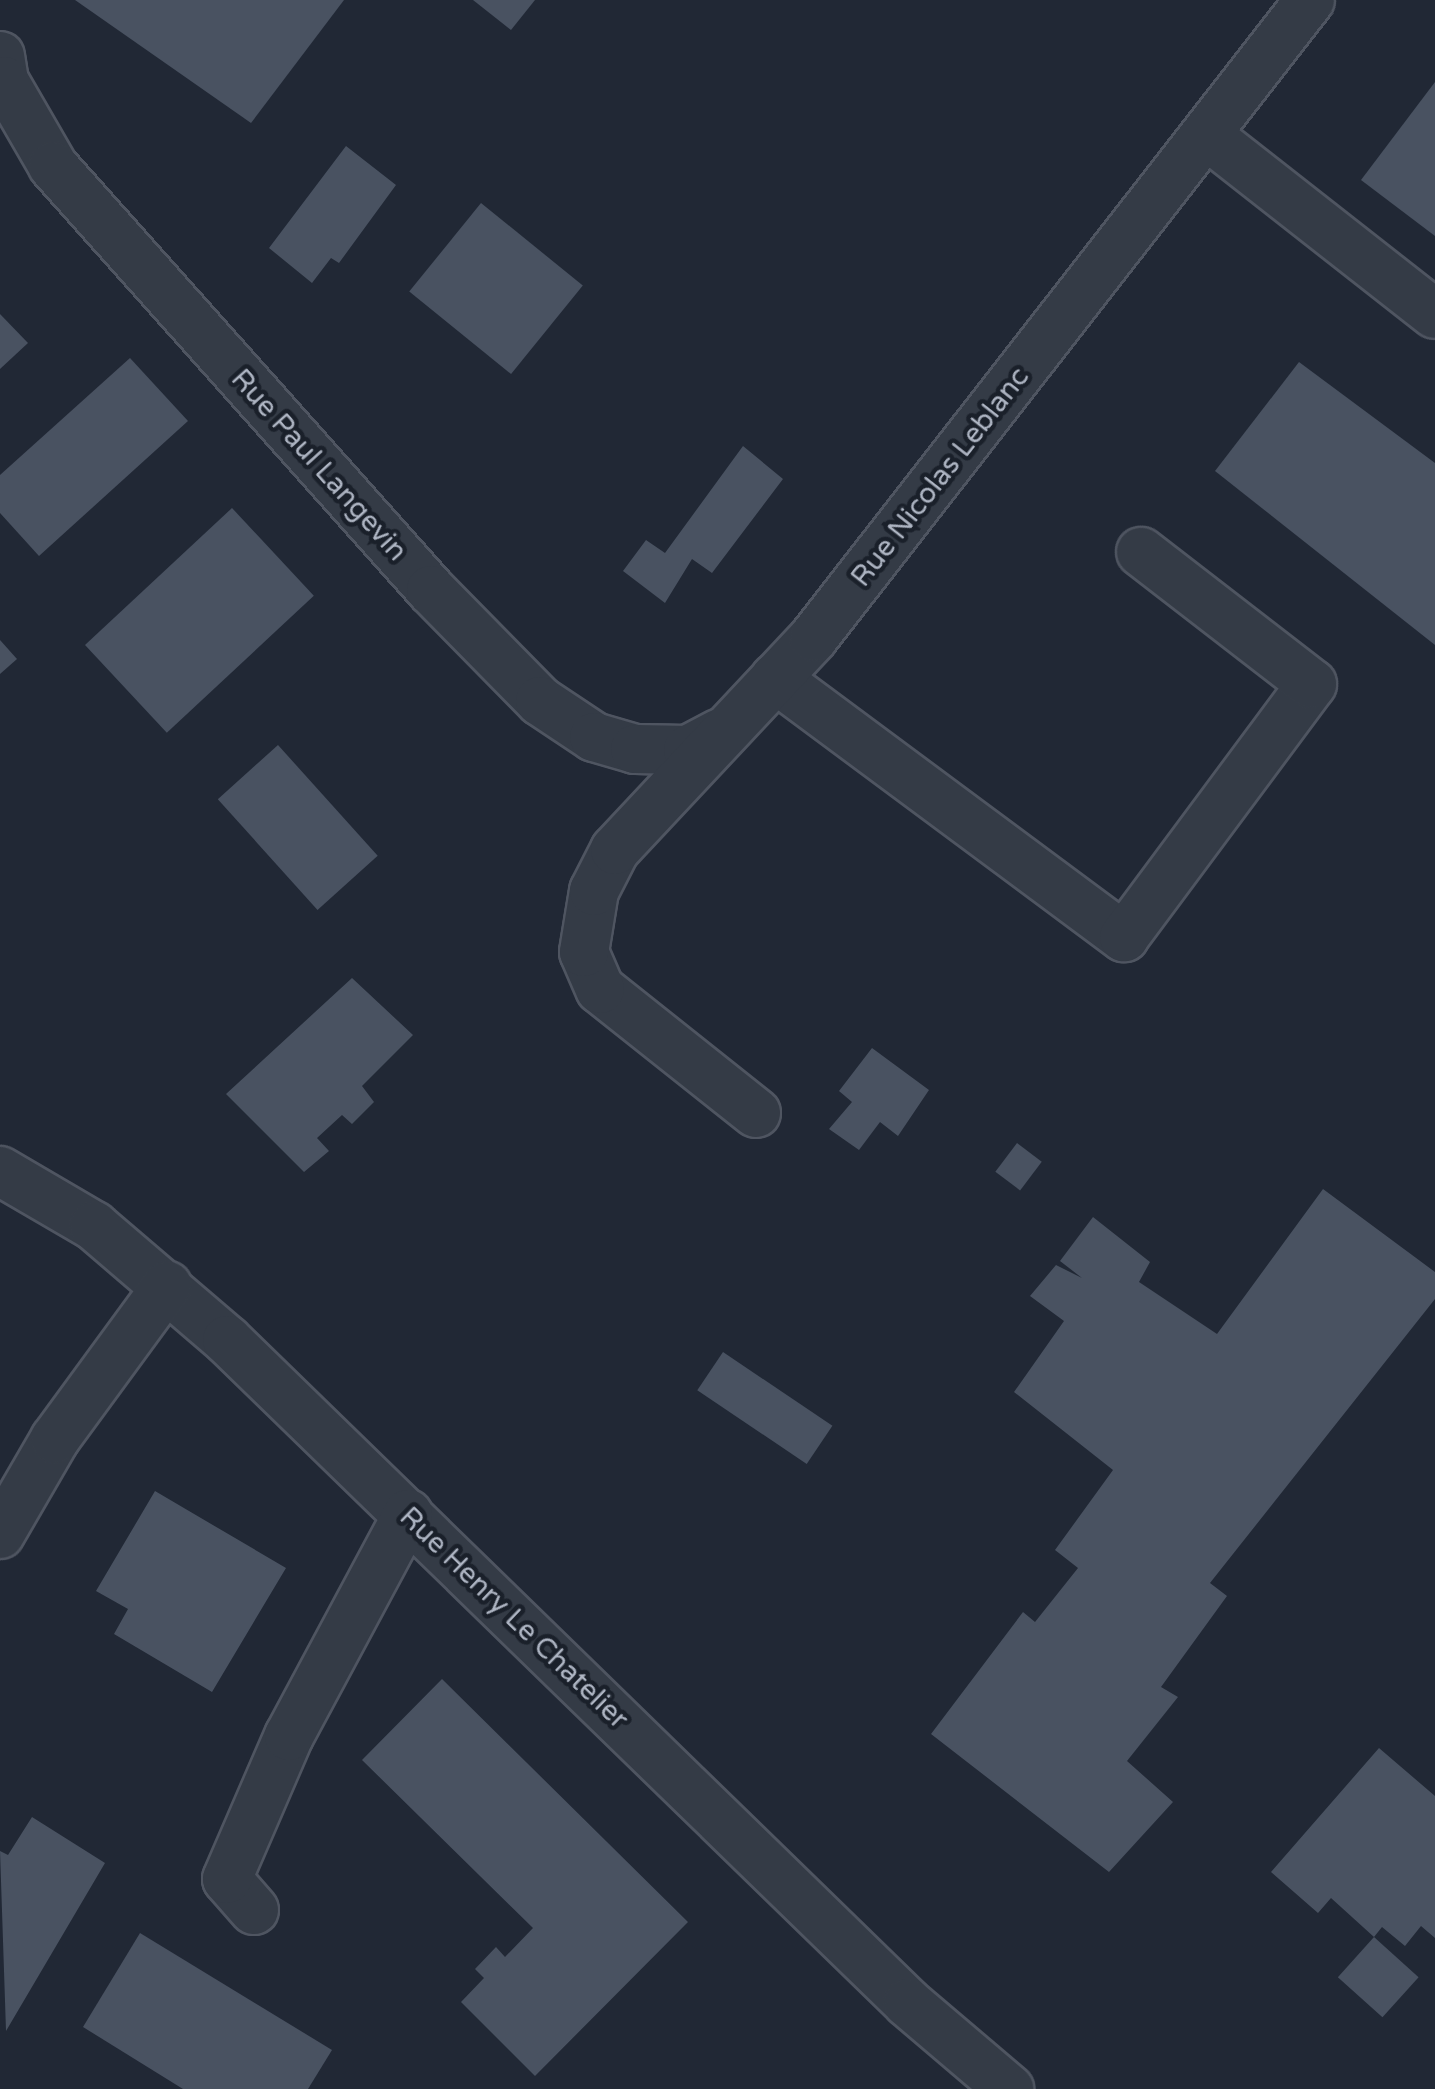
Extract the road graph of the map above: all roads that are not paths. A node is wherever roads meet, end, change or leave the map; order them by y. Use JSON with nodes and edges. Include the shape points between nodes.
{"nodes":[{"id":1,"x":1310,"y":0,"type":"edge"},
{"id":2,"x":0,"y":56,"type":"edge"},
{"id":3,"x":1208,"y":136,"type":"junction"},
{"id":4,"x":1435,"y":314,"type":"edge"},
{"id":5,"x":1141,"y":552,"type":"dead end"},
{"id":6,"x":776,"y":678,"type":"junction"},
{"id":7,"x":724,"y":732,"type":"junction"},
{"id":8,"x":756,"y":1113,"type":"dead end"},
{"id":9,"x":0,"y":1171,"type":"edge"},
{"id":10,"x":167,"y":1286,"type":"junction"},
{"id":11,"x":408,"y":1514,"type":"junction"},
{"id":12,"x":0,"y":1534,"type":"edge"},
{"id":13,"x":254,"y":1910,"type":"dead end"},
{"id":14,"x":1008,"y":2089,"type":"edge"}],
"edges":[{"from":1,"to":3,"type":"street","name":"Rue Nicolas Leblanc"},
{"from":2,"to":7,"type":"street","name":"Rue Paul Langevin","via":[[4,82],[53,166],[431,590],[540,701],[594,737],[636,749],[688,750]]},
{"from":3,"to":4,"type":"street"},
{"from":3,"to":6,"type":"street","name":"Rue Nicolas Leblanc"},
{"from":5,"to":6,"type":"street","via":[[1312,684],[1124,938]]},
{"from":6,"to":7,"type":"street","name":"Rue Nicolas Leblanc"},
{"from":7,"to":8,"type":"street","name":"Rue Nicolas Leblanc","via":[[616,850],[585,914],[584,952],[600,989]]},
{"from":9,"to":10,"type":"street","name":"Rue Henry Le Chatelier","via":[[94,1226]]},
{"from":10,"to":11,"type":"street","name":"Rue Henry Le Chatelier"},
{"from":10,"to":12,"type":"street","via":[[55,1440]]},
{"from":11,"to":13,"type":"street","via":[[288,1736],[227,1880]]},
{"from":11,"to":14,"type":"street","name":"Rue Henry Le Chatelier","via":[[908,2003]]}]}
